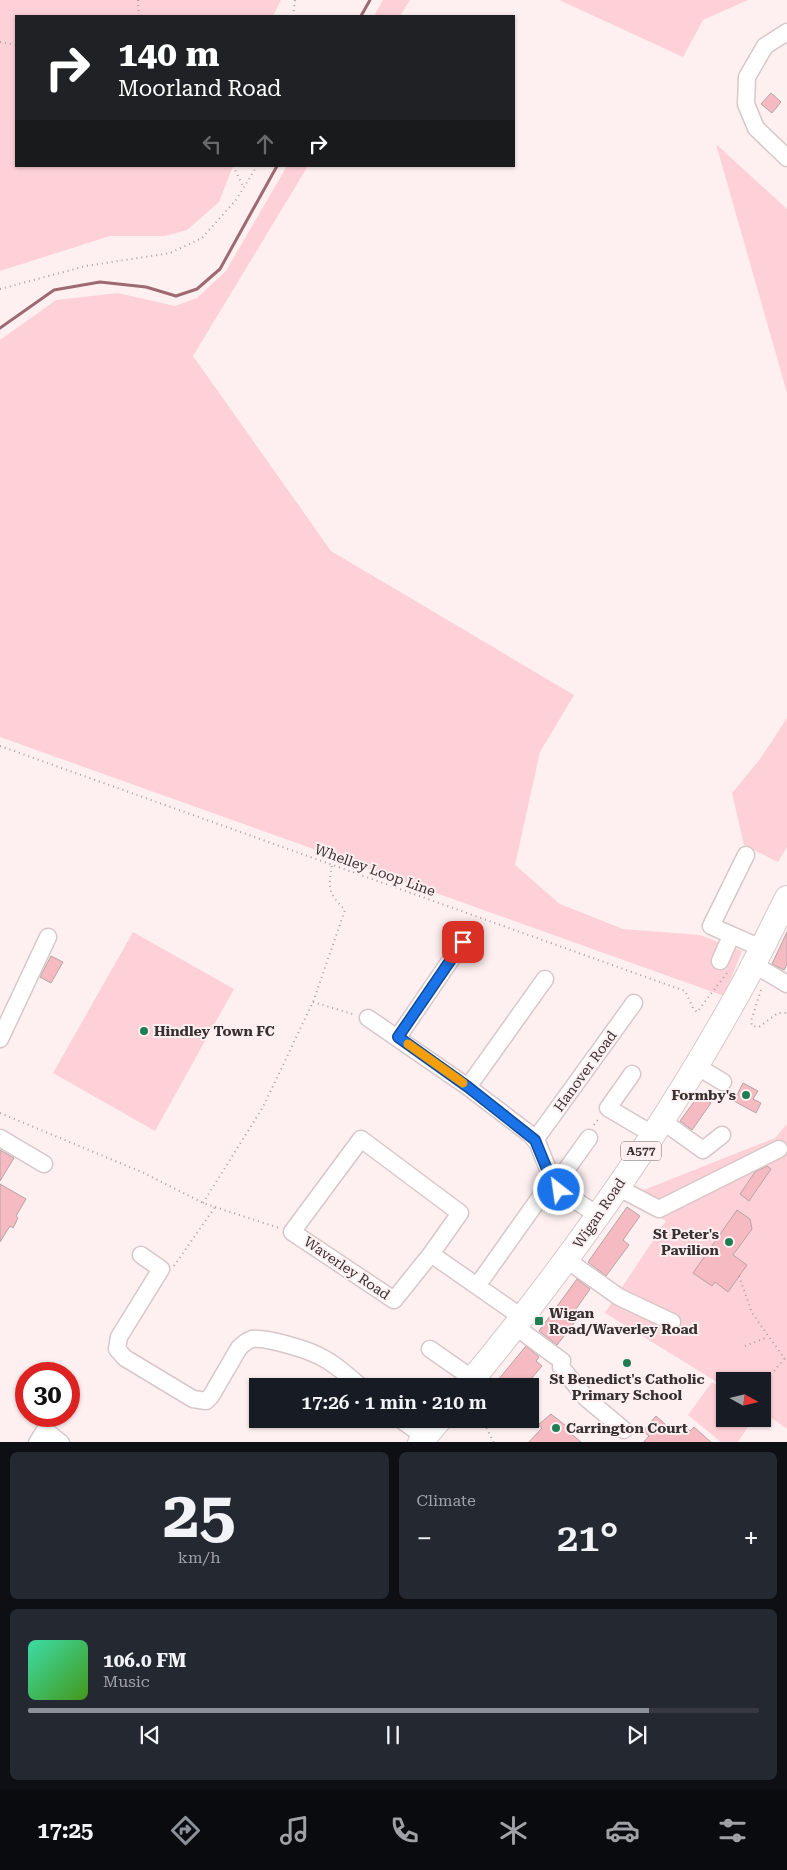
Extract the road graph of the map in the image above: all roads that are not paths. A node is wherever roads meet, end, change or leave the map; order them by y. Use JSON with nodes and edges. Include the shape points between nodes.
{"nodes":[{"id":1,"x":787,"y":32,"type":"edge"},
{"id":2,"x":787,"y":158,"type":"edge"},
{"id":3,"x":746,"y":855,"type":"dead end"},
{"id":4,"x":787,"y":898,"type":"edge"},
{"id":5,"x":731,"y":936,"type":"junction"},
{"id":6,"x":48,"y":937,"type":"dead end"},
{"id":7,"x":462,"y":941,"type":"dead end"},
{"id":8,"x":757,"y":956,"type":"junction"},
{"id":9,"x":720,"y":961,"type":"dead end"},
{"id":10,"x":544,"y":978,"type":"dead end"},
{"id":11,"x":787,"y":984,"type":"edge"},
{"id":12,"x":636,"y":1004,"type":"dead end"},
{"id":13,"x":368,"y":1018,"type":"road end"},
{"id":14,"x":398,"y":1037,"type":"junction"},
{"id":15,"x":0,"y":1039,"type":"edge"},
{"id":16,"x":696,"y":1066,"type":"junction"},
{"id":17,"x":632,"y":1074,"type":"dead end"},
{"id":18,"x":723,"y":1082,"type":"dead end"},
{"id":19,"x":468,"y":1087,"type":"junction"},
{"id":20,"x":657,"y":1127,"type":"junction"},
{"id":21,"x":722,"y":1135,"type":"dead end"},
{"id":22,"x":0,"y":1138,"type":"edge"},
{"id":23,"x":589,"y":1138,"type":"road end"},
{"id":24,"x":535,"y":1140,"type":"junction"},
{"id":25,"x":779,"y":1149,"type":"dead end"},
{"id":26,"x":44,"y":1164,"type":"dead end"},
{"id":27,"x":553,"y":1183,"type":"junction"},
{"id":28,"x":617,"y":1187,"type":"junction"},
{"id":29,"x":599,"y":1216,"type":"junction"},
{"id":30,"x":431,"y":1254,"type":"junction"},
{"id":31,"x":141,"y":1255,"type":"dead end"},
{"id":32,"x":567,"y":1260,"type":"junction"},
{"id":33,"x":477,"y":1286,"type":"junction"},
{"id":34,"x":672,"y":1322,"type":"dead end"},
{"id":35,"x":519,"y":1323,"type":"junction"},
{"id":36,"x":430,"y":1349,"type":"dead end"},
{"id":37,"x":350,"y":1378,"type":"edge"},
{"id":38,"x":464,"y":1378,"type":"edge"},
{"id":39,"x":474,"y":1378,"type":"edge"},
{"id":40,"x":410,"y":1428,"type":"edge"},
{"id":41,"x":433,"y":1428,"type":"edge"},
{"id":42,"x":44,"y":1430,"type":"edge"},
{"id":43,"x":624,"y":1430,"type":"dead end"},
{"id":44,"x":423,"y":1440,"type":"edge"},
{"id":45,"x":61,"y":1442,"type":"edge"}],
"edges":[{"from":1,"to":2,"type":"street","via":[[765,46],[747,76],[746,104],[756,128]]},
{"from":3,"to":5,"type":"street","via":[[711,926]]},
{"from":4,"to":8,"type":"highway","name":"Wigan Road","number":"A577"},
{"from":5,"to":8,"type":"street"},
{"from":5,"to":9,"type":"street"},
{"from":6,"to":15,"type":"street"},
{"from":7,"to":14,"type":"street"},
{"from":8,"to":11,"type":"street"},
{"from":8,"to":16,"type":"highway","name":"Wigan Road","number":"A577"},
{"from":10,"to":19,"type":"street"},
{"from":12,"to":24,"type":"street","name":"Hanover Road"},
{"from":13,"to":14,"type":"street"},
{"from":14,"to":19,"type":"street"},
{"from":16,"to":18,"type":"street"},
{"from":16,"to":20,"type":"highway","name":"Wigan Road","number":"A577"},
{"from":17,"to":20,"type":"street","via":[[608,1108]]},
{"from":19,"to":24,"type":"street"},
{"from":20,"to":21,"type":"street","via":[[703,1150]]},
{"from":20,"to":28,"type":"highway","name":"Wigan Road","number":"A577"},
{"from":22,"to":26,"type":"street"},
{"from":23,"to":27,"type":"street","via":[[561,1178]]},
{"from":24,"to":27,"type":"street"},
{"from":25,"to":28,"type":"street","via":[[659,1209]]},
{"from":27,"to":29,"type":"street"},
{"from":27,"to":33,"type":"street"},
{"from":28,"to":29,"type":"highway","name":"Wigan Road","number":"A577"},
{"from":29,"to":32,"type":"highway","name":"Wigan Road","number":"A577"},
{"from":30,"to":30,"type":"street","name":"Waverley Road","via":[[460,1213],[361,1139],[292,1232],[394,1300]]},
{"from":30,"to":33,"type":"street"},
{"from":31,"to":37,"type":"street","via":[[168,1274],[119,1337],[117,1349],[125,1358],[192,1400],[206,1400],[211,1396],[239,1348],[251,1340],[268,1341],[316,1354]]},
{"from":32,"to":34,"type":"street","via":[[619,1297]]},
{"from":32,"to":35,"type":"highway","name":"Wigan Road","number":"A577"},
{"from":33,"to":35,"type":"street"},
{"from":35,"to":39,"type":"highway","name":"Wigan Road","number":"A577"},
{"from":35,"to":43,"type":"street","via":[[562,1362],[564,1372],[586,1398]]},
{"from":36,"to":38,"type":"street"},
{"from":40,"to":44,"type":"street"},
{"from":41,"to":44,"type":"highway"},
{"from":42,"to":45,"type":"street"}]}
